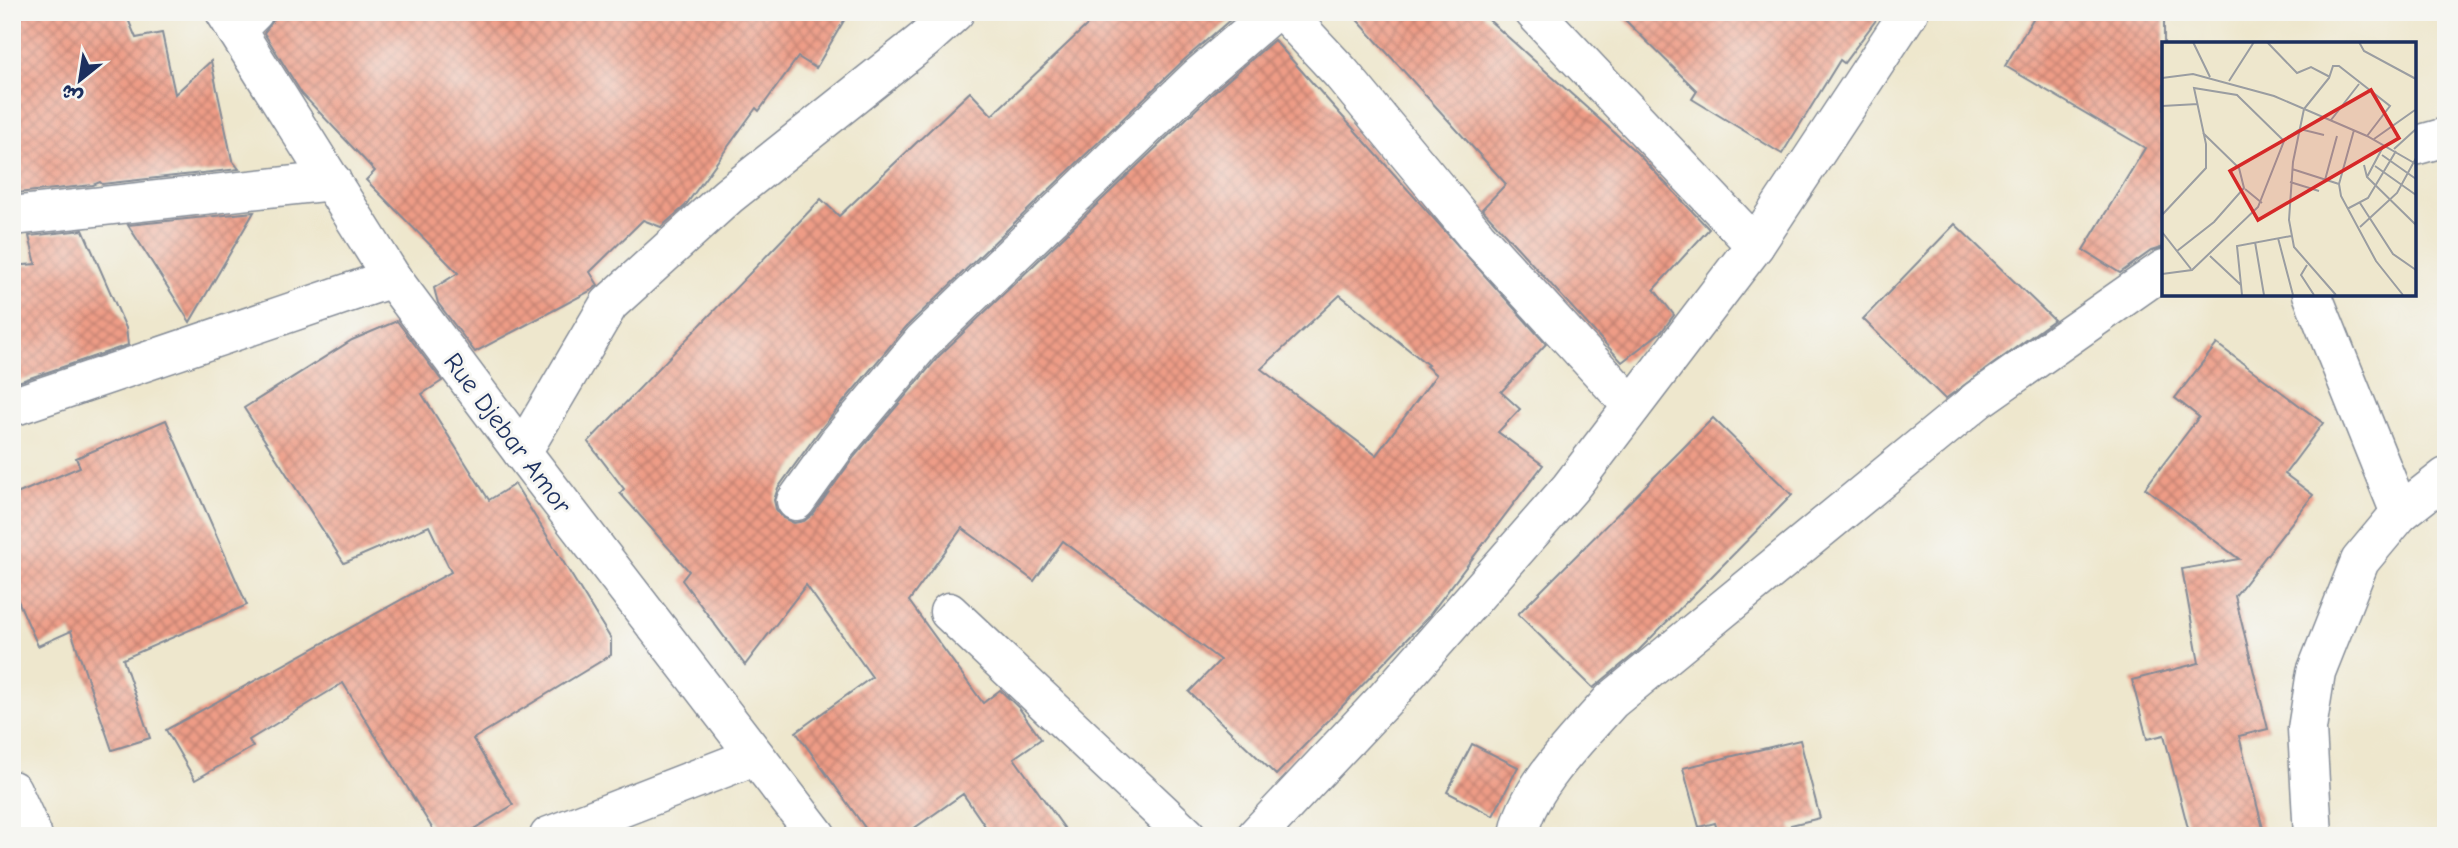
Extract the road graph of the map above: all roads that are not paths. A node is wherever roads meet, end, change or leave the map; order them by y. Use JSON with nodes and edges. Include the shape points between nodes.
{"nodes":[{"id":1,"x":955,"y":12,"type":"edge"},
{"id":2,"x":1273,"y":12,"type":"edge"},
{"id":3,"x":1284,"y":12,"type":"edge"},
{"id":4,"x":1534,"y":12,"type":"edge"},
{"id":5,"x":1909,"y":12,"type":"edge"},
{"id":6,"x":238,"y":18,"type":"edge"},
{"id":7,"x":2446,"y":137,"type":"edge"},
{"id":8,"x":2416,"y":145,"type":"edge"},
{"id":9,"x":332,"y":181,"type":"junction"},
{"id":10,"x":12,"y":216,"type":"edge"},
{"id":11,"x":1755,"y":245,"type":"junction"},
{"id":12,"x":2162,"y":270,"type":"edge"},
{"id":13,"x":392,"y":278,"type":"junction"},
{"id":14,"x":2313,"y":296,"type":"edge"},
{"id":15,"x":1632,"y":406,"type":"junction"},
{"id":16,"x":12,"y":407,"type":"edge"},
{"id":17,"x":522,"y":452,"type":"junction"},
{"id":18,"x":2446,"y":478,"type":"edge"},
{"id":19,"x":796,"y":501,"type":"dead end"},
{"id":20,"x":2400,"y":513,"type":"junction"},
{"id":21,"x":949,"y":612,"type":"dead end"},
{"id":22,"x":755,"y":756,"type":"junction"},
{"id":23,"x":12,"y":790,"type":"edge"},
{"id":24,"x":33,"y":836,"type":"edge"},
{"id":25,"x":549,"y":836,"type":"edge"},
{"id":26,"x":817,"y":836,"type":"edge"},
{"id":27,"x":1187,"y":836,"type":"edge"},
{"id":28,"x":1256,"y":836,"type":"edge"},
{"id":29,"x":1519,"y":836,"type":"edge"},
{"id":30,"x":2313,"y":836,"type":"edge"}],
"edges":[{"from":1,"to":17,"type":"street","via":[[728,196],[609,303]]},
{"from":2,"to":19,"type":"street","via":[[1199,76],[923,341]]},
{"from":3,"to":15,"type":"street","via":[[1341,73],[1477,237]]},
{"from":4,"to":11,"type":"street"},
{"from":5,"to":11,"type":"street"},
{"from":6,"to":9,"type":"street","name":"Rue Djebar Amor"},
{"from":7,"to":8,"type":"street"},
{"from":9,"to":10,"type":"street"},
{"from":9,"to":13,"type":"street","name":"Rue Djebar Amor"},
{"from":11,"to":15,"type":"street"},
{"from":12,"to":29,"type":"street","via":[[1979,399],[1611,701],[1533,797]]},
{"from":13,"to":16,"type":"street"},
{"from":13,"to":17,"type":"street","name":"Rue Djebar Amor"},
{"from":14,"to":20,"type":"street"},
{"from":15,"to":28,"type":"street","via":[[1570,488],[1386,698]]},
{"from":17,"to":22,"type":"street","name":"Rue Djebar Amor"},
{"from":18,"to":20,"type":"street"},
{"from":20,"to":30,"type":"street","via":[[2360,561],[2316,672],[2307,729]]},
{"from":21,"to":27,"type":"street"},
{"from":22,"to":25,"type":"street"},
{"from":22,"to":26,"type":"street","name":"Rue Djebar Amor"},
{"from":23,"to":24,"type":"street"}]}
